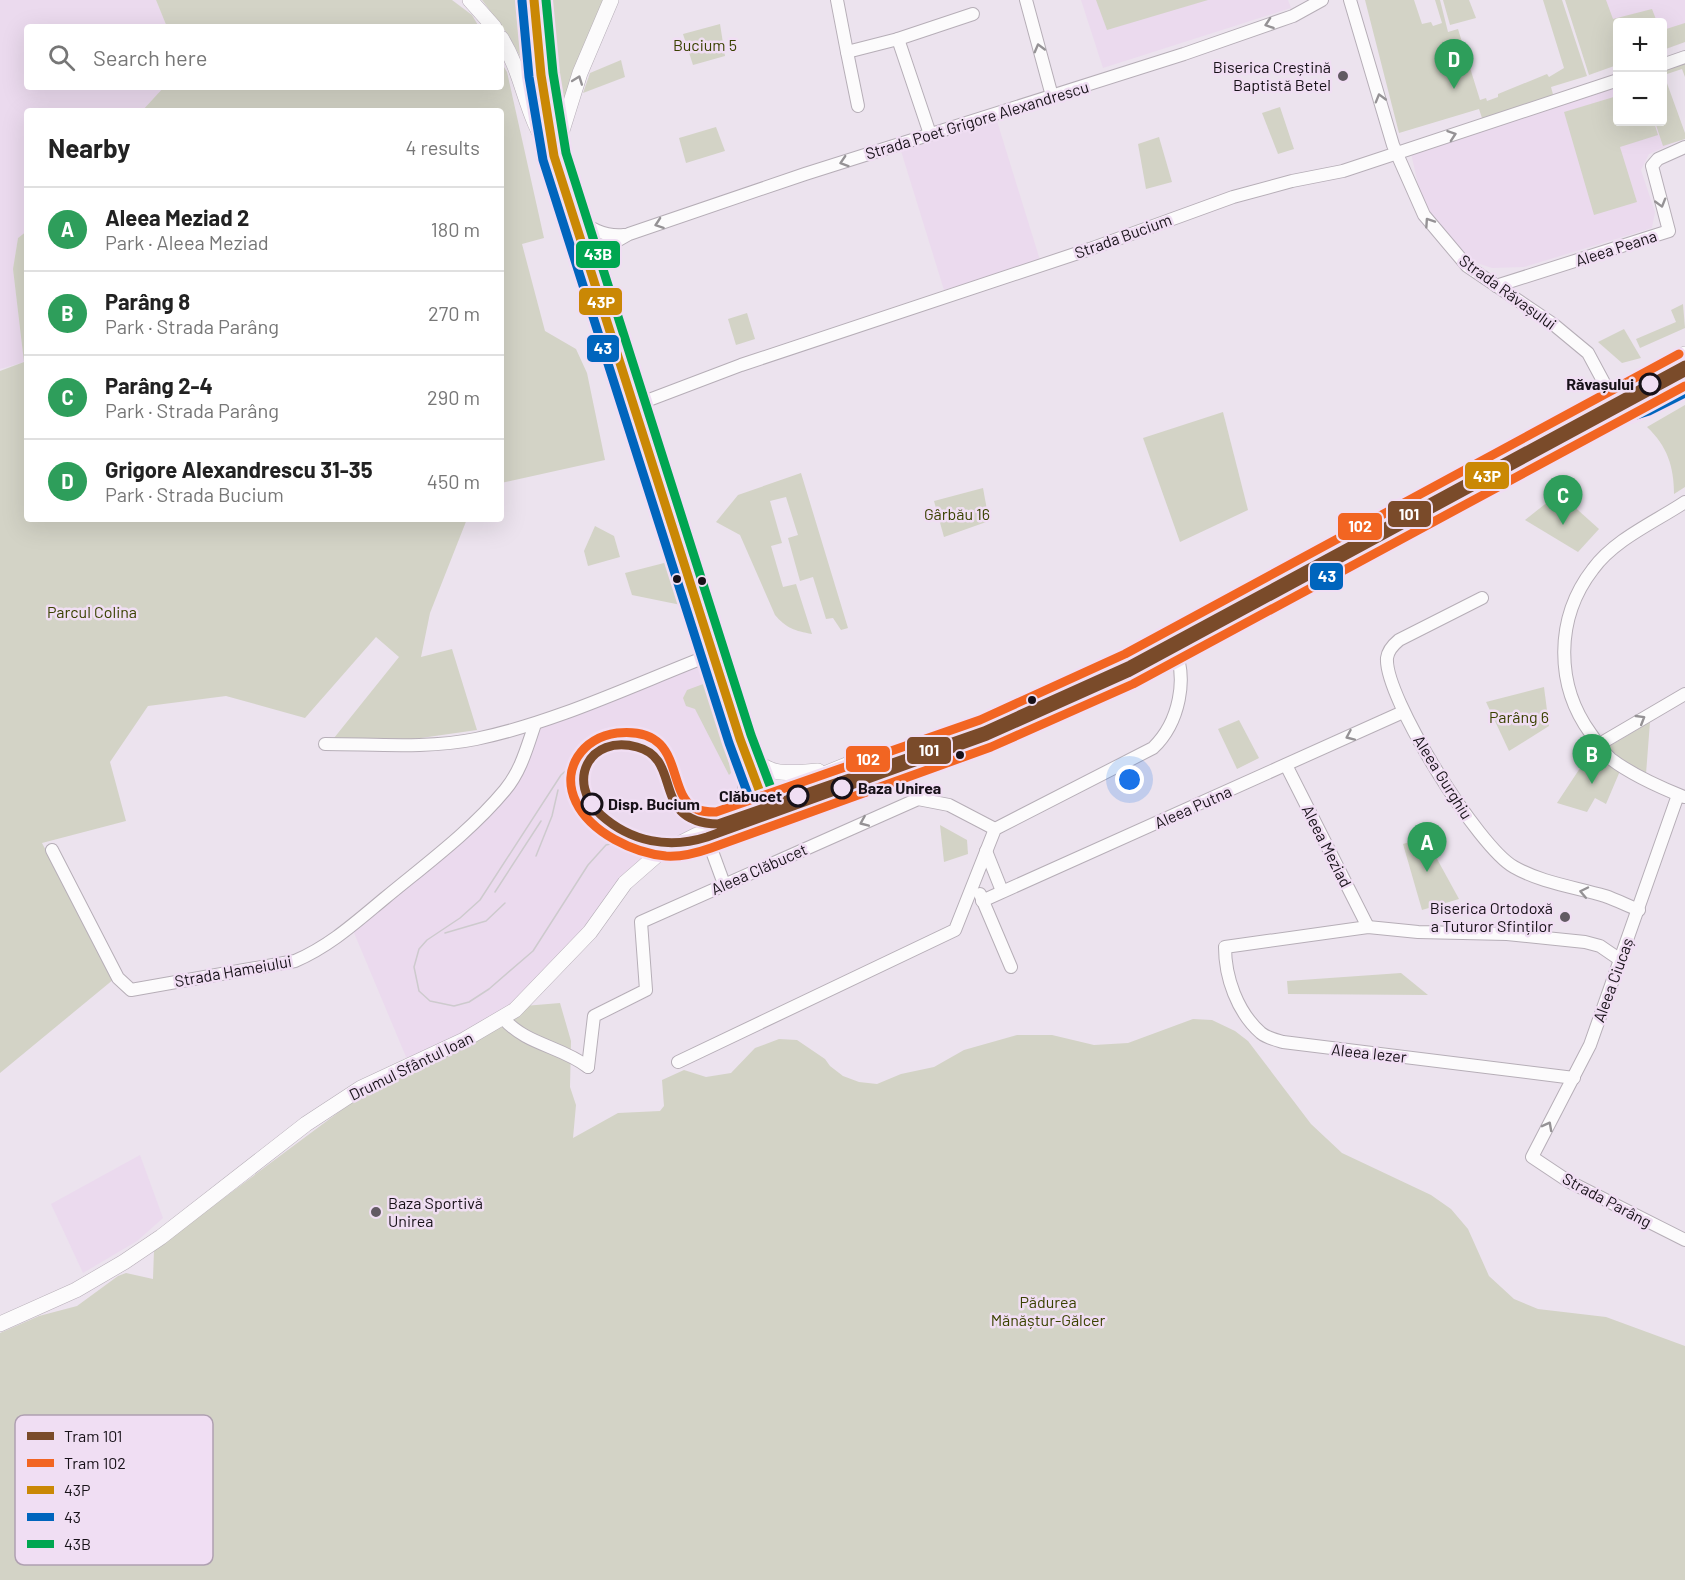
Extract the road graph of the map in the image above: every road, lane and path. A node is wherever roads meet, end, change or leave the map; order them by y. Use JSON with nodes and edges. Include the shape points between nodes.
{"nodes":[{"id":1,"x":470,"y":0,"type":"edge"},
{"id":2,"x":534,"y":0,"type":"edge"},
{"id":3,"x":611,"y":0,"type":"edge"},
{"id":4,"x":837,"y":0,"type":"edge"},
{"id":5,"x":1026,"y":0,"type":"edge"},
{"id":6,"x":1322,"y":0,"type":"edge"},
{"id":7,"x":1350,"y":0,"type":"edge"},
{"id":8,"x":973,"y":14,"type":"dead end"},
{"id":9,"x":491,"y":24,"type":"edge"},
{"id":10,"x":898,"y":39,"type":"junction"},
{"id":11,"x":504,"y":43,"type":"edge"},
{"id":12,"x":847,"y":52,"type":"junction"},
{"id":13,"x":1685,"y":57,"type":"edge"},
{"id":14,"x":1667,"y":62,"type":"edge"},
{"id":15,"x":1613,"y":81,"type":"edge"},
{"id":16,"x":1052,"y":96,"type":"junction"},
{"id":17,"x":858,"y":106,"type":"dead end"},
{"id":18,"x":930,"y":134,"type":"junction"},
{"id":19,"x":1685,"y":147,"type":"edge"},
{"id":20,"x":1396,"y":154,"type":"junction"},
{"id":21,"x":554,"y":156,"type":"junction"},
{"id":22,"x":573,"y":216,"type":"junction"},
{"id":23,"x":629,"y":234,"type":"junction"},
{"id":24,"x":593,"y":275,"type":"junction"},
{"id":25,"x":1496,"y":285,"type":"junction"},
{"id":26,"x":1685,"y":354,"type":"edge"},
{"id":27,"x":1685,"y":380,"type":"edge"},
{"id":28,"x":1615,"y":404,"type":"junction"},
{"id":29,"x":633,"y":406,"type":"junction"},
{"id":30,"x":1685,"y":502,"type":"edge"},
{"id":31,"x":1482,"y":598,"type":"dead end"},
{"id":32,"x":1173,"y":645,"type":"junction"},
{"id":33,"x":713,"y":654,"type":"junction"},
{"id":34,"x":1685,"y":694,"type":"edge"},
{"id":35,"x":1403,"y":712,"type":"junction"},
{"id":36,"x":535,"y":724,"type":"junction"},
{"id":37,"x":740,"y":739,"type":"junction"},
{"id":38,"x":325,"y":744,"type":"dead end"},
{"id":39,"x":1599,"y":745,"type":"junction"},
{"id":40,"x":906,"y":762,"type":"junction"},
{"id":41,"x":1286,"y":765,"type":"junction"},
{"id":42,"x":836,"y":770,"type":"junction"},
{"id":43,"x":1681,"y":796,"type":"edge"},
{"id":44,"x":764,"y":805,"type":"junction"},
{"id":45,"x":742,"y":815,"type":"junction"},
{"id":46,"x":995,"y":829,"type":"junction"},
{"id":47,"x":705,"y":832,"type":"junction"},
{"id":48,"x":52,"y":850,"type":"dead end"},
{"id":49,"x":986,"y":851,"type":"junction"},
{"id":50,"x":976,"y":882,"type":"junction"},
{"id":51,"x":724,"y":884,"type":"junction"},
{"id":52,"x":1002,"y":891,"type":"junction"},
{"id":53,"x":982,"y":901,"type":"junction"},
{"id":54,"x":1640,"y":910,"type":"junction"},
{"id":55,"x":1368,"y":927,"type":"junction"},
{"id":56,"x":1619,"y":958,"type":"junction"},
{"id":57,"x":1011,"y":967,"type":"dead end"},
{"id":58,"x":503,"y":1018,"type":"junction"},
{"id":59,"x":678,"y":1062,"type":"dead end"},
{"id":60,"x":1574,"y":1078,"type":"junction"},
{"id":61,"x":1532,"y":1157,"type":"joint"},
{"id":62,"x":1685,"y":1240,"type":"edge"},
{"id":63,"x":0,"y":1324,"type":"edge"}],
"edges":[{"from":1,"to":9,"type":"main road"},
{"from":2,"to":21,"type":"main road","via":[[538,57]]},
{"from":21,"to":3,"type":"main road","one_way":true,"via":[[580,73]]},
{"from":4,"to":12,"type":"street"},
{"from":16,"to":5,"type":"street","one_way":true},
{"from":6,"to":16,"type":"street","name":"Strada Poet Grigore Alexandrescu","one_way":true,"via":[[1293,16]]},
{"from":20,"to":7,"type":"street","name":"Strada Răvașului","one_way":true},
{"from":8,"to":10,"type":"street"},
{"from":10,"to":12,"type":"street"},
{"from":10,"to":18,"type":"street"},
{"from":11,"to":21,"type":"main road","via":[[517,67],[537,133]]},
{"from":12,"to":17,"type":"street"},
{"from":13,"to":14,"type":"street"},
{"from":20,"to":15,"type":"street","name":"Strada Bucium","one_way":true},
{"from":16,"to":18,"type":"street","name":"Strada Poet Grigore Alexandrescu"},
{"from":18,"to":23,"type":"street","name":"Strada Poet Grigore Alexandrescu","one_way":true},
{"from":19,"to":25,"type":"street","name":"Aleea Peana","one_way":true,"via":[[1658,159],[1652,166],[1669,231]]},
{"from":25,"to":20,"type":"street","name":"Strada Răvașului","one_way":true,"via":[[1467,266],[1424,215]]},
{"from":20,"to":29,"type":"street","name":"Strada Bucium","via":[[1343,171],[1249,192],[741,365]]},
{"from":21,"to":22,"type":"main road"},
{"from":22,"to":23,"type":"street","via":[[595,231],[612,236]]},
{"from":22,"to":24,"type":"main road"},
{"from":23,"to":24,"type":"street","via":[[615,242]]},
{"from":24,"to":29,"type":"main road"},
{"from":25,"to":28,"type":"street","name":"Strada Răvașului","via":[[1588,353]]},
{"from":26,"to":28,"type":"main road","via":[[1626,387]]},
{"from":27,"to":28,"type":"main road","via":[[1645,400]]},
{"from":28,"to":32,"type":"main road"},
{"from":29,"to":33,"type":"main road"},
{"from":30,"to":39,"type":"street","via":[[1604,557],[1593,568],[1569,616],[1563,641],[1565,676],[1572,703]]},
{"from":31,"to":35,"type":"street","name":"Aleea Gurghiu","via":[[1399,640],[1390,649],[1389,672]]},
{"from":32,"to":40,"type":"main road","via":[[1037,712]]},
{"from":32,"to":46,"type":"street","via":[[1181,688],[1162,739],[1153,748]]},
{"from":33,"to":36,"type":"street"},
{"from":33,"to":37,"type":"main road"},
{"from":39,"to":34,"type":"street","one_way":true},
{"from":35,"to":41,"type":"street","name":"Aleea Putna","one_way":true},
{"from":54,"to":35,"type":"street","name":"Aleea Gurghiu","one_way":true,"via":[[1512,867],[1465,815]]},
{"from":36,"to":38,"type":"street","via":[[449,743]]},
{"from":36,"to":48,"type":"street","name":"Strada Hameiului","via":[[522,763],[506,790],[491,805],[436,857],[345,932],[296,961],[131,990],[118,978]]},
{"from":37,"to":42,"type":"main road","via":[[762,766],[774,772]]},
{"from":37,"to":44,"type":"main road"},
{"from":37,"to":45,"type":"main road","via":[[745,767]]},
{"from":39,"to":43,"type":"street","via":[[1610,758]]},
{"from":40,"to":42,"type":"main road","via":[[874,761]]},
{"from":40,"to":44,"type":"main road"},
{"from":41,"to":52,"type":"street","name":"Aleea Putna"},
{"from":41,"to":55,"type":"street","name":"Aleea Meziad"},
{"from":42,"to":44,"type":"main road"},
{"from":43,"to":54,"type":"street","name":"Aleea Ciucaș"},
{"from":44,"to":45,"type":"main road","name":"Drumul Sfântul Ioan"},
{"from":45,"to":47,"type":"main road","name":"Drumul Sfântul Ioan"},
{"from":46,"to":49,"type":"street"},
{"from":46,"to":51,"type":"street","name":"Aleea Clăbucet","one_way":true,"via":[[950,805],[918,799]]},
{"from":47,"to":51,"type":"street"},
{"from":47,"to":58,"type":"main road","name":"Drumul Sfântul Ioan","via":[[657,855],[635,873],[575,948],[531,996]]},
{"from":49,"to":50,"type":"street"},
{"from":49,"to":52,"type":"street"},
{"from":50,"to":53,"type":"street"},
{"from":50,"to":59,"type":"street","via":[[955,930]]},
{"from":51,"to":58,"type":"street","name":"Aleea Clăbucet","via":[[640,922],[646,990],[594,1016],[588,1067],[528,1039]]},
{"from":52,"to":53,"type":"street","name":"Aleea Putna"},
{"from":53,"to":57,"type":"street"},
{"from":54,"to":56,"type":"street","name":"Aleea Ciucaș"},
{"from":55,"to":56,"type":"street","via":[[1562,939],[1600,946]]},
{"from":55,"to":60,"type":"street","name":"Aleea Iezer","via":[[1225,947],[1227,973],[1246,1015],[1262,1035],[1283,1042]]},
{"from":56,"to":60,"type":"street","name":"Aleea Ciucaș","via":[[1590,1045]]},
{"from":58,"to":63,"type":"main road","name":"Drumul Sfântul Ioan","via":[[361,1088],[306,1124],[124,1262],[76,1290]]},
{"from":61,"to":60,"type":"street","name":"Aleea Ciucaș","one_way":true},
{"from":61,"to":62,"type":"street","name":"Strada Parâng","via":[[1568,1181]]}]}
